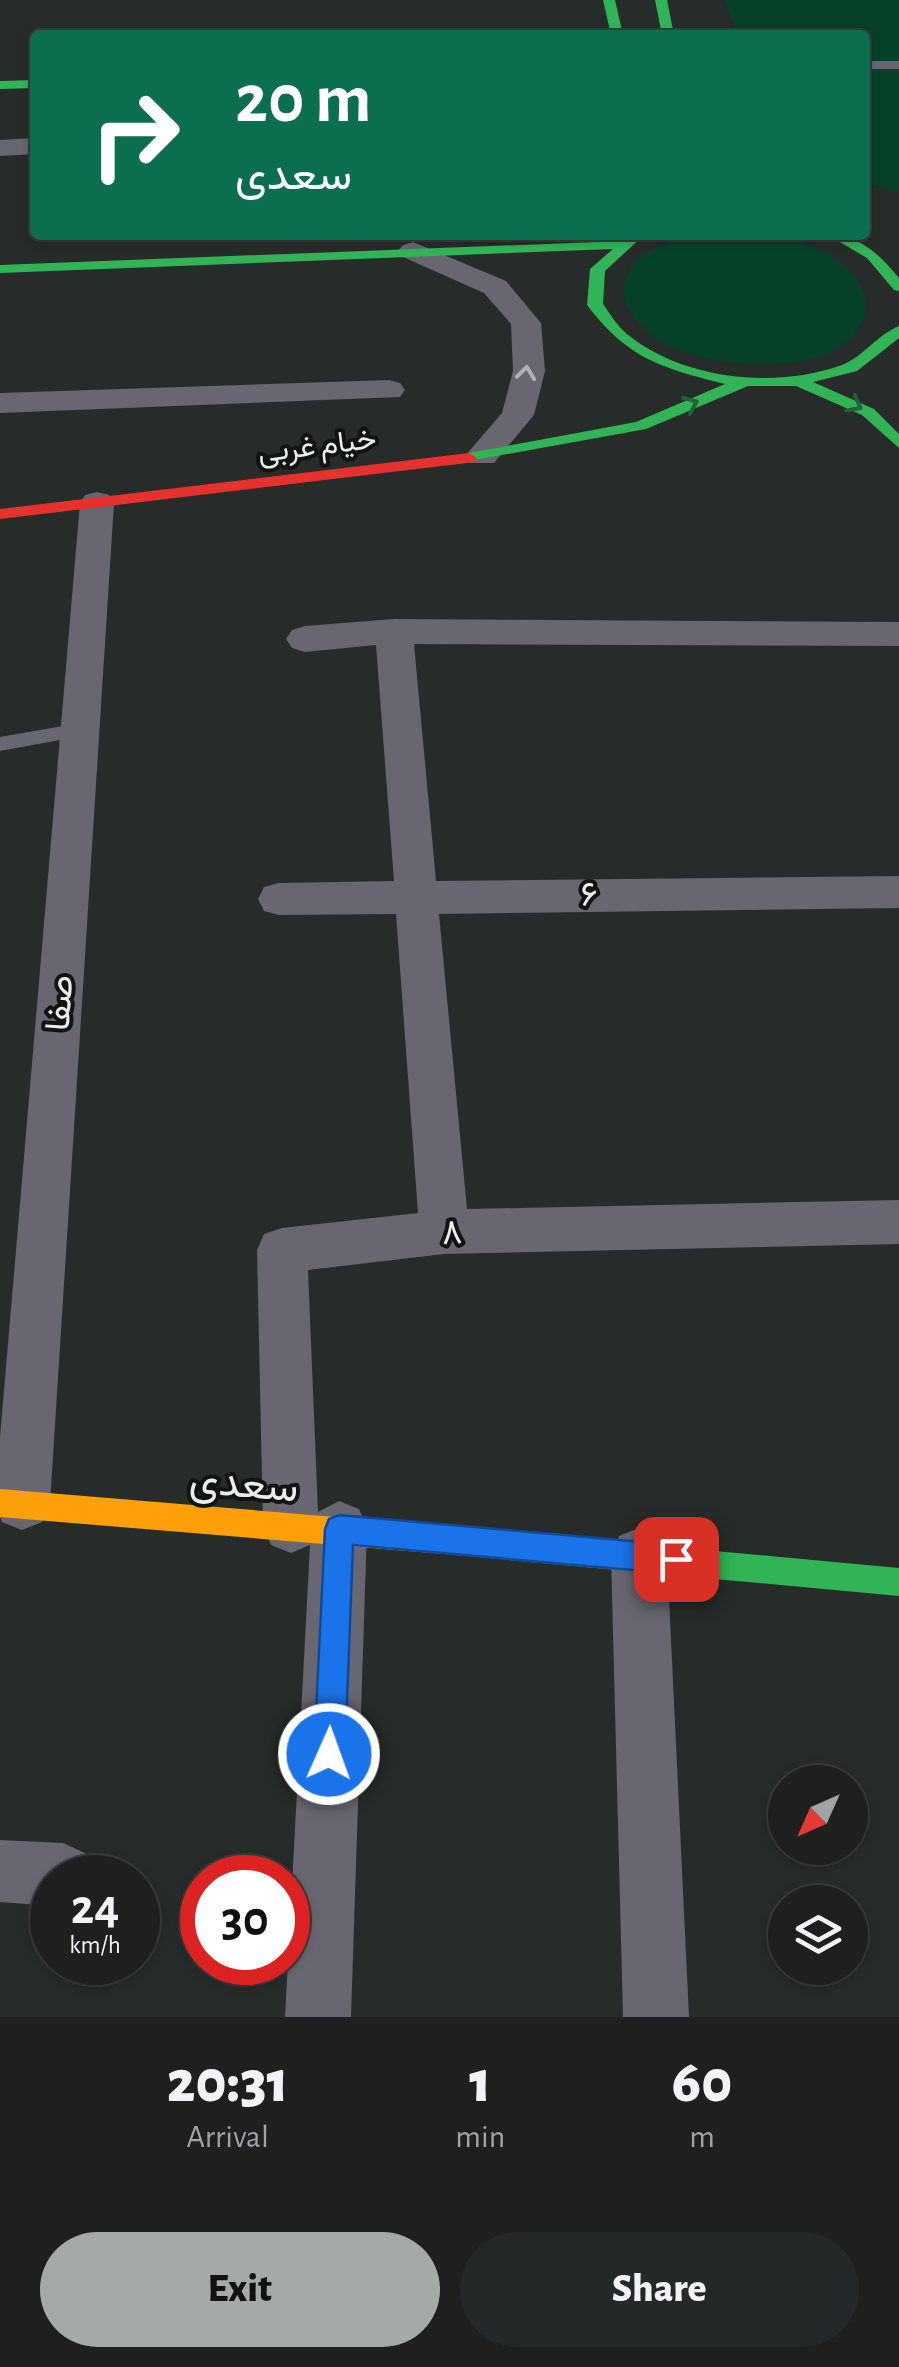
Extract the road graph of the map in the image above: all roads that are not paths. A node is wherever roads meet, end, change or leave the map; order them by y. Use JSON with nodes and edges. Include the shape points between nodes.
{"nodes":[{"id":1,"x":609,"y":0,"type":"edge"},
{"id":2,"x":660,"y":0,"type":"edge"},
{"id":3,"x":616,"y":30,"type":"edge"},
{"id":4,"x":667,"y":30,"type":"edge"},
{"id":5,"x":899,"y":64,"type":"edge"},
{"id":6,"x":870,"y":65,"type":"edge"},
{"id":7,"x":30,"y":84,"type":"edge"},
{"id":8,"x":0,"y":86,"type":"edge"},
{"id":9,"x":30,"y":146,"type":"edge"},
{"id":10,"x":0,"y":148,"type":"edge"},
{"id":11,"x":628,"y":240,"type":"edge"},
{"id":12,"x":844,"y":240,"type":"edge"},
{"id":13,"x":413,"y":251,"type":"junction"},
{"id":14,"x":0,"y":269,"type":"edge"},
{"id":15,"x":526,"y":273,"type":"dead end"},
{"id":16,"x":899,"y":287,"type":"edge"},
{"id":17,"x":893,"y":349,"type":"edge"},
{"id":18,"x":639,"y":353,"type":"junction"},
{"id":19,"x":799,"y":382,"type":"junction"},
{"id":20,"x":742,"y":383,"type":"junction"},
{"id":21,"x":390,"y":390,"type":"dead end"},
{"id":22,"x":0,"y":403,"type":"edge"},
{"id":23,"x":640,"y":426,"type":"junction"},
{"id":24,"x":896,"y":432,"type":"edge"},
{"id":25,"x":482,"y":456,"type":"junction"},
{"id":26,"x":96,"y":502,"type":"junction"},
{"id":27,"x":0,"y":514,"type":"edge"},
{"id":28,"x":394,"y":631,"type":"junction"},
{"id":29,"x":899,"y":634,"type":"edge"},
{"id":30,"x":305,"y":639,"type":"dead end"},
{"id":31,"x":80,"y":730,"type":"junction"},
{"id":32,"x":0,"y":744,"type":"edge"},
{"id":33,"x":899,"y":892,"type":"edge"},
{"id":34,"x":416,"y":897,"type":"junction"},
{"id":35,"x":279,"y":899,"type":"dead end"},
{"id":36,"x":899,"y":1222,"type":"edge"},
{"id":37,"x":444,"y":1232,"type":"junction"},
{"id":38,"x":11,"y":1503,"type":"edge"},
{"id":39,"x":315,"y":1527,"type":"junction"},
{"id":40,"x":639,"y":1556,"type":"junction"},
{"id":41,"x":899,"y":1582,"type":"edge"},
{"id":42,"x":0,"y":1871,"type":"edge"},
{"id":43,"x":30,"y":1873,"type":"edge"},
{"id":44,"x":318,"y":2017,"type":"edge"},
{"id":45,"x":656,"y":2017,"type":"edge"}],
"edges":[{"from":1,"to":3,"type":"street"},
{"from":2,"to":4,"type":"street"},
{"from":5,"to":6,"type":"lane"},
{"from":7,"to":8,"type":"street"},
{"from":9,"to":10,"type":"street"},
{"from":11,"to":13,"type":"street"},
{"from":11,"to":18,"type":"street","via":[[597,269],[584,294]]},
{"from":12,"to":16,"type":"street","via":[[872,255]]},
{"from":13,"to":14,"type":"street"},
{"from":13,"to":15,"type":"street"},
{"from":25,"to":13,"type":"street","one_way":true,"via":[[518,415],[530,371],[526,323],[494,287]]},
{"from":17,"to":19,"type":"street","via":[[850,370]]},
{"from":18,"to":20,"type":"street","via":[[686,372]]},
{"from":18,"to":23,"type":"street","via":[[651,386]]},
{"from":19,"to":20,"type":"street"},
{"from":19,"to":24,"type":"street","one_way":true,"via":[[856,402]]},
{"from":23,"to":20,"type":"street","name":"خیام غربی","one_way":true},
{"from":21,"to":22,"type":"street"},
{"from":23,"to":25,"type":"street","name":"خیام غربی"},
{"from":25,"to":26,"type":"street","name":"خیام غربی"},
{"from":26,"to":27,"type":"street","name":"خیام غربی"},
{"from":26,"to":31,"type":"street","name":"صفا"},
{"from":28,"to":29,"type":"street"},
{"from":28,"to":30,"type":"street"},
{"from":28,"to":34,"type":"street"},
{"from":31,"to":32,"type":"lane"},
{"from":31,"to":38,"type":"street","name":"صفا"},
{"from":33,"to":34,"type":"street","name":"۶"},
{"from":34,"to":35,"type":"street","name":"۶"},
{"from":34,"to":37,"type":"street"},
{"from":36,"to":37,"type":"street","name":"۸"},
{"from":37,"to":39,"type":"street","name":"۸","via":[[282,1250]]},
{"from":38,"to":39,"type":"street","name":"سعدی"},
{"from":39,"to":40,"type":"street","name":"سعدی"},
{"from":39,"to":44,"type":"street"},
{"from":40,"to":41,"type":"street","name":"سعدی"},
{"from":40,"to":45,"type":"street"},
{"from":42,"to":43,"type":"street"}]}
